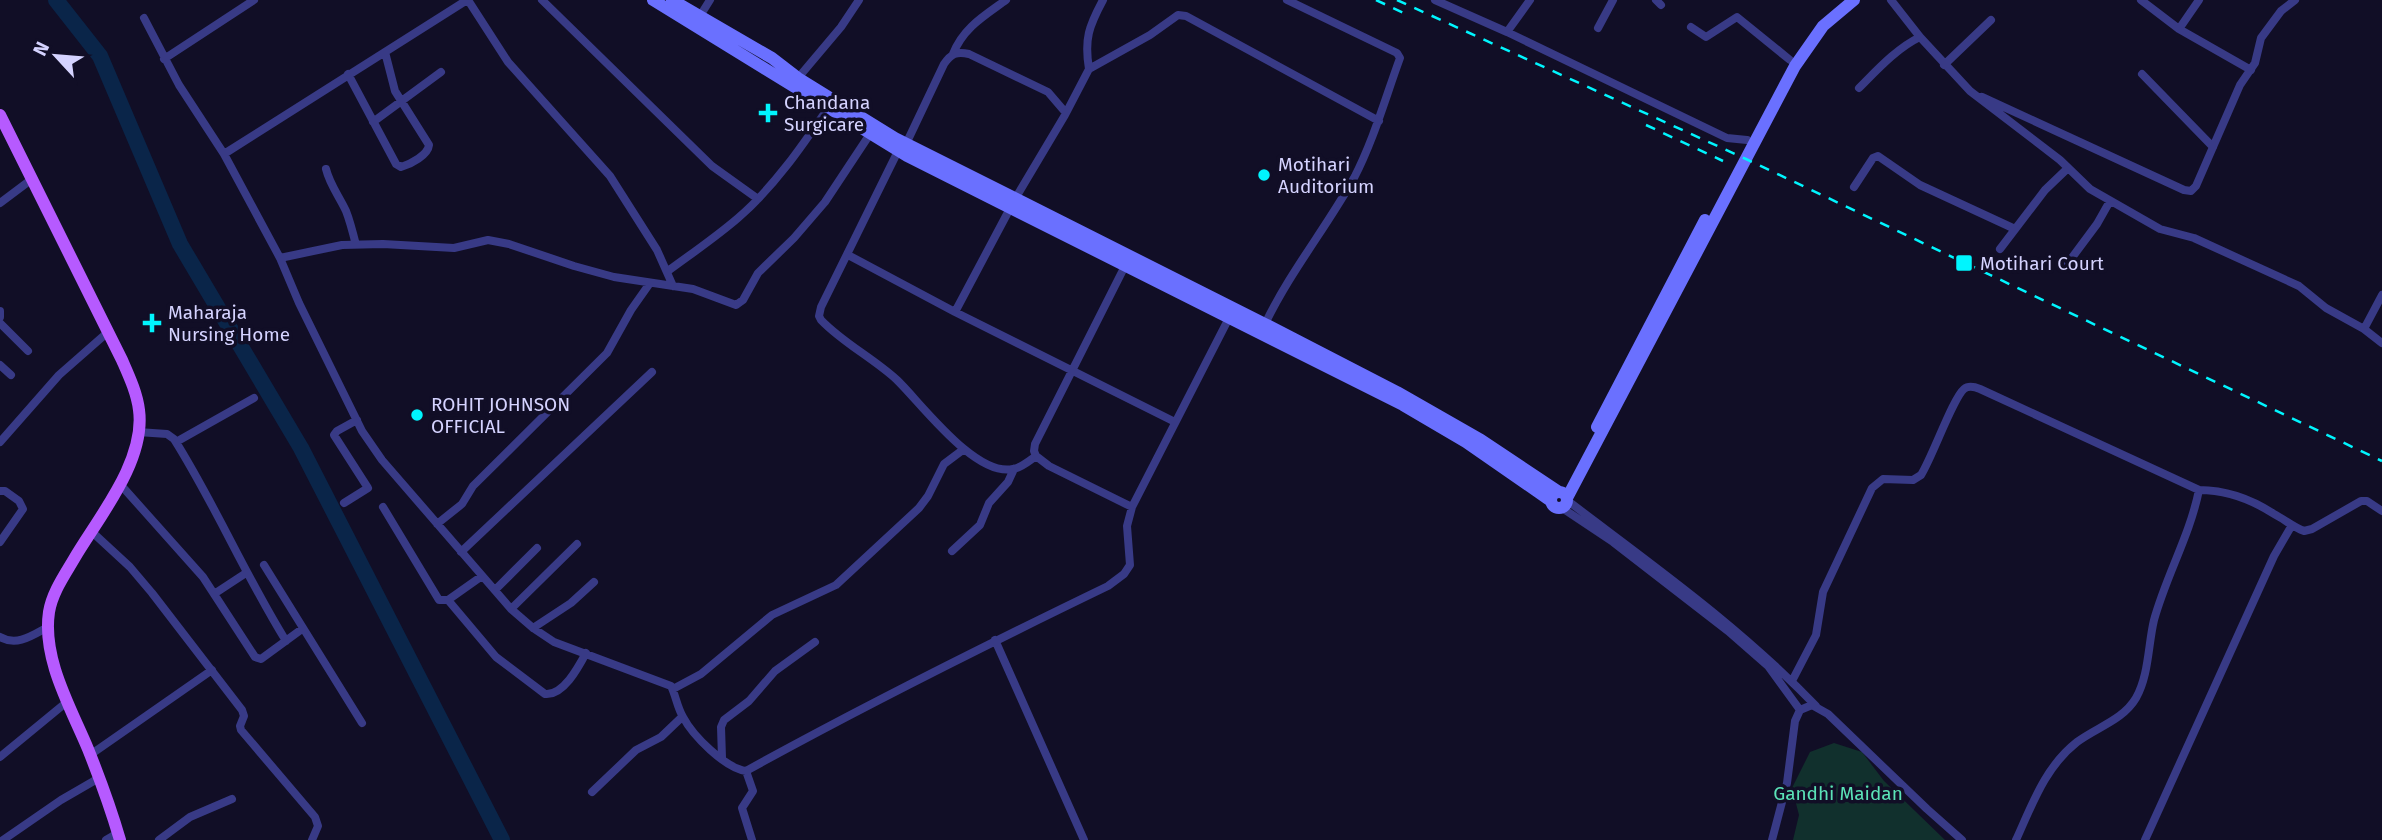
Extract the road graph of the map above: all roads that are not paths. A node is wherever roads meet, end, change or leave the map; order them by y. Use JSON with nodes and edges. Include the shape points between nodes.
{"nodes":[{"id":1,"x":254,"y":0,"type":"edge"},
{"id":2,"x":467,"y":0,"type":"edge"},
{"id":3,"x":542,"y":0,"type":"edge"},
{"id":4,"x":653,"y":0,"type":"edge"},
{"id":5,"x":672,"y":0,"type":"edge"},
{"id":6,"x":710,"y":0,"type":"edge"},
{"id":7,"x":859,"y":0,"type":"edge"},
{"id":8,"x":1006,"y":0,"type":"edge"},
{"id":9,"x":1103,"y":0,"type":"edge"},
{"id":10,"x":1287,"y":0,"type":"edge"},
{"id":11,"x":1530,"y":0,"type":"edge"},
{"id":12,"x":1613,"y":0,"type":"edge"},
{"id":13,"x":1841,"y":0,"type":"edge"},
{"id":14,"x":1854,"y":0,"type":"edge"},
{"id":15,"x":1891,"y":0,"type":"edge"},
{"id":16,"x":2141,"y":0,"type":"edge"},
{"id":17,"x":2199,"y":0,"type":"edge"},
{"id":18,"x":2295,"y":0,"type":"edge"},
{"id":19,"x":1439,"y":1,"type":"edge"},
{"id":20,"x":700,"y":16,"type":"junction"},
{"id":21,"x":144,"y":18,"type":"dead end"},
{"id":22,"x":1991,"y":20,"type":"dead end"},
{"id":23,"x":1598,"y":27,"type":"dead end"},
{"id":24,"x":1691,"y":27,"type":"dead end"},
{"id":25,"x":2179,"y":29,"type":"junction"},
{"id":26,"x":1507,"y":32,"type":"junction"},
{"id":27,"x":1920,"y":37,"type":"junction"},
{"id":28,"x":385,"y":52,"type":"junction"},
{"id":29,"x":953,"y":54,"type":"junction"},
{"id":30,"x":164,"y":59,"type":"junction"},
{"id":31,"x":1790,"y":60,"type":"junction"},
{"id":32,"x":1944,"y":65,"type":"junction"},
{"id":33,"x":1089,"y":69,"type":"junction"},
{"id":34,"x":2251,"y":70,"type":"junction"},
{"id":35,"x":441,"y":72,"type":"dead end"},
{"id":36,"x":348,"y":74,"type":"junction"},
{"id":37,"x":2142,"y":74,"type":"dead end"},
{"id":38,"x":798,"y":78,"type":"junction"},
{"id":39,"x":1859,"y":88,"type":"dead end"},
{"id":40,"x":1970,"y":91,"type":"junction"},
{"id":41,"x":401,"y":103,"type":"junction"},
{"id":42,"x":828,"y":108,"type":"junction"},
{"id":43,"x":1066,"y":113,"type":"junction"},
{"id":44,"x":1,"y":119,"type":"edge"},
{"id":45,"x":1379,"y":121,"type":"junction"},
{"id":46,"x":373,"y":122,"type":"junction"},
{"id":47,"x":870,"y":134,"type":"junction"},
{"id":48,"x":1747,"y":140,"type":"junction"},
{"id":49,"x":902,"y":147,"type":"junction"},
{"id":50,"x":2213,"y":147,"type":"junction"},
{"id":51,"x":224,"y":154,"type":"junction"},
{"id":52,"x":2068,"y":168,"type":"junction"},
{"id":53,"x":326,"y":169,"type":"dead end"},
{"id":54,"x":32,"y":179,"type":"junction"},
{"id":55,"x":1854,"y":187,"type":"dead end"},
{"id":56,"x":758,"y":198,"type":"junction"},
{"id":57,"x":2110,"y":201,"type":"junction"},
{"id":58,"x":0,"y":203,"type":"edge"},
{"id":59,"x":1013,"y":203,"type":"junction"},
{"id":60,"x":2015,"y":229,"type":"junction"},
{"id":61,"x":356,"y":245,"type":"junction"},
{"id":62,"x":2000,"y":249,"type":"dead end"},
{"id":63,"x":848,"y":255,"type":"junction"},
{"id":64,"x":280,"y":258,"type":"junction"},
{"id":65,"x":1127,"y":261,"type":"junction"},
{"id":66,"x":2068,"y":262,"type":"dead end"},
{"id":67,"x":668,"y":271,"type":"junction"},
{"id":68,"x":650,"y":283,"type":"junction"},
{"id":69,"x":673,"y":286,"type":"junction"},
{"id":70,"x":2382,"y":295,"type":"edge"},
{"id":71,"x":0,"y":311,"type":"edge"},
{"id":72,"x":955,"y":312,"type":"junction"},
{"id":73,"x":1232,"y":313,"type":"junction"},
{"id":74,"x":0,"y":317,"type":"edge"},
{"id":75,"x":0,"y":323,"type":"edge"},
{"id":76,"x":1265,"y":324,"type":"junction"},
{"id":77,"x":2364,"y":329,"type":"junction"},
{"id":78,"x":108,"y":332,"type":"junction"},
{"id":79,"x":2382,"y":343,"type":"edge"},
{"id":80,"x":28,"y":351,"type":"dead end"},
{"id":81,"x":1071,"y":370,"type":"junction"},
{"id":82,"x":652,"y":372,"type":"dead end"},
{"id":83,"x":254,"y":398,"type":"dead end"},
{"id":84,"x":357,"y":420,"type":"junction"},
{"id":85,"x":1175,"y":422,"type":"junction"},
{"id":86,"x":138,"y":432,"type":"junction"},
{"id":87,"x":0,"y":442,"type":"edge"},
{"id":88,"x":176,"y":442,"type":"junction"},
{"id":89,"x":964,"y":449,"type":"junction"},
{"id":90,"x":1036,"y":456,"type":"junction"},
{"id":91,"x":1014,"y":469,"type":"junction"},
{"id":92,"x":120,"y":484,"type":"junction"},
{"id":93,"x":2199,"y":490,"type":"junction"},
{"id":94,"x":0,"y":491,"type":"edge"},
{"id":95,"x":1562,"y":499,"type":"junction"},
{"id":96,"x":344,"y":503,"type":"dead end"},
{"id":97,"x":383,"y":507,"type":"dead end"},
{"id":98,"x":1132,"y":507,"type":"junction"},
{"id":99,"x":2382,"y":511,"type":"edge"},
{"id":100,"x":437,"y":524,"type":"junction"},
{"id":101,"x":2292,"y":525,"type":"junction"},
{"id":102,"x":91,"y":531,"type":"junction"},
{"id":103,"x":0,"y":541,"type":"edge"},
{"id":104,"x":577,"y":544,"type":"dead end"},
{"id":105,"x":537,"y":548,"type":"dead end"},
{"id":106,"x":952,"y":551,"type":"dead end"},
{"id":107,"x":461,"y":552,"type":"junction"},
{"id":108,"x":264,"y":565,"type":"dead end"},
{"id":109,"x":246,"y":573,"type":"junction"},
{"id":110,"x":482,"y":576,"type":"junction"},
{"id":111,"x":594,"y":582,"type":"dead end"},
{"id":112,"x":495,"y":590,"type":"junction"},
{"id":113,"x":214,"y":594,"type":"junction"},
{"id":114,"x":448,"y":600,"type":"junction"},
{"id":115,"x":511,"y":609,"type":"junction"},
{"id":116,"x":48,"y":627,"type":"junction"},
{"id":117,"x":533,"y":628,"type":"junction"},
{"id":118,"x":302,"y":629,"type":"junction"},
{"id":119,"x":0,"y":637,"type":"edge"},
{"id":120,"x":995,"y":640,"type":"junction"},
{"id":121,"x":286,"y":641,"type":"junction"},
{"id":122,"x":815,"y":642,"type":"dead end"},
{"id":123,"x":586,"y":653,"type":"junction"},
{"id":124,"x":212,"y":670,"type":"junction"},
{"id":125,"x":1792,"y":681,"type":"junction"},
{"id":126,"x":673,"y":688,"type":"junction"},
{"id":127,"x":68,"y":701,"type":"junction"},
{"id":128,"x":1816,"y":706,"type":"junction"},
{"id":129,"x":1800,"y":710,"type":"junction"},
{"id":130,"x":682,"y":717,"type":"junction"},
{"id":131,"x":362,"y":723,"type":"dead end"},
{"id":132,"x":90,"y":755,"type":"junction"},
{"id":133,"x":0,"y":757,"type":"edge"},
{"id":134,"x":722,"y":758,"type":"junction"},
{"id":135,"x":746,"y":771,"type":"junction"},
{"id":136,"x":99,"y":778,"type":"junction"},
{"id":137,"x":592,"y":792,"type":"dead end"},
{"id":138,"x":232,"y":799,"type":"dead end"},
{"id":139,"x":115,"y":838,"type":"edge"},
{"id":140,"x":3,"y":840,"type":"edge"},
{"id":141,"x":159,"y":840,"type":"edge"},
{"id":142,"x":312,"y":840,"type":"edge"},
{"id":143,"x":752,"y":840,"type":"edge"},
{"id":144,"x":1084,"y":840,"type":"edge"},
{"id":145,"x":1772,"y":840,"type":"edge"},
{"id":146,"x":1962,"y":840,"type":"edge"},
{"id":147,"x":2016,"y":840,"type":"edge"},
{"id":148,"x":2145,"y":840,"type":"edge"}],
"edges":[{"from":1,"to":30,"type":"street"},
{"from":2,"to":28,"type":"street"},
{"from":2,"to":67,"type":"street","via":[[508,62],[610,176]]},
{"from":3,"to":56,"type":"street","via":[[712,166]]},
{"from":4,"to":42,"type":"main road"},
{"from":5,"to":20,"type":"main road"},
{"from":6,"to":20,"type":"street"},
{"from":7,"to":38,"type":"street"},
{"from":8,"to":29,"type":"street","via":[[966,30]]},
{"from":9,"to":33,"type":"street","via":[[1089,28]]},
{"from":10,"to":45,"type":"street","via":[[1398,54]]},
{"from":11,"to":26,"type":"street"},
{"from":12,"to":23,"type":"street"},
{"from":13,"to":31,"type":"main road","via":[[1811,28]]},
{"from":14,"to":95,"type":"main road","via":[[1823,26],[1795,66]]},
{"from":15,"to":27,"type":"street"},
{"from":16,"to":25,"type":"street"},
{"from":17,"to":25,"type":"street"},
{"from":18,"to":34,"type":"street","via":[[2264,33]]},
{"from":19,"to":26,"type":"street"},
{"from":20,"to":38,"type":"main road"},
{"from":21,"to":30,"type":"street"},
{"from":22,"to":32,"type":"street"},
{"from":24,"to":31,"type":"street","via":[[1706,37],[1737,17]]},
{"from":25,"to":34,"type":"street"},
{"from":26,"to":48,"type":"street","via":[[1727,138]]},
{"from":27,"to":32,"type":"street"},
{"from":27,"to":39,"type":"street"},
{"from":28,"to":36,"type":"street"},
{"from":28,"to":41,"type":"street"},
{"from":29,"to":43,"type":"street","via":[[969,54],[1034,84],[1053,96]]},
{"from":29,"to":49,"type":"street"},
{"from":30,"to":51,"type":"street"},
{"from":31,"to":48,"type":"main road"},
{"from":32,"to":40,"type":"street"},
{"from":33,"to":43,"type":"street"},
{"from":33,"to":45,"type":"street","via":[[1184,15]]},
{"from":34,"to":50,"type":"street"},
{"from":35,"to":41,"type":"street"},
{"from":36,"to":46,"type":"street"},
{"from":36,"to":51,"type":"street"},
{"from":37,"to":50,"type":"street"},
{"from":38,"to":49,"type":"main road"},
{"from":40,"to":50,"type":"street","via":[[2188,191],[2196,186]]},
{"from":40,"to":52,"type":"street"},
{"from":41,"to":46,"type":"street"},
{"from":41,"to":46,"type":"street","via":[[429,145],[427,152],[404,167],[398,166]]},
{"from":42,"to":47,"type":"main road"},
{"from":42,"to":56,"type":"street"},
{"from":43,"to":59,"type":"street"},
{"from":44,"to":54,"type":"main road"},
{"from":45,"to":76,"type":"street","via":[[1353,178]]},
{"from":47,"to":49,"type":"main road"},
{"from":47,"to":69,"type":"street","via":[[825,202],[758,272],[740,303],[732,305]]},
{"from":48,"to":95,"type":"main road"},
{"from":49,"to":59,"type":"main road"},
{"from":49,"to":63,"type":"street"},
{"from":51,"to":64,"type":"street"},
{"from":52,"to":57,"type":"street"},
{"from":52,"to":60,"type":"street"},
{"from":53,"to":61,"type":"street"},
{"from":54,"to":58,"type":"street"},
{"from":54,"to":78,"type":"main road"},
{"from":55,"to":60,"type":"street","via":[[1878,156],[1920,185]]},
{"from":56,"to":67,"type":"street"},
{"from":57,"to":66,"type":"street"},
{"from":57,"to":77,"type":"street","via":[[2154,226],[2194,238],[2293,283]]},
{"from":59,"to":65,"type":"main road"},
{"from":59,"to":72,"type":"street"},
{"from":60,"to":62,"type":"street"},
{"from":61,"to":64,"type":"street"},
{"from":61,"to":68,"type":"street","via":[[454,248],[488,240]]},
{"from":63,"to":72,"type":"street"},
{"from":63,"to":89,"type":"street","via":[[821,307],[821,320],[897,380]]},
{"from":64,"to":84,"type":"street"},
{"from":65,"to":73,"type":"main road"},
{"from":65,"to":81,"type":"street"},
{"from":67,"to":69,"type":"street"},
{"from":68,"to":69,"type":"street"},
{"from":68,"to":100,"type":"street","via":[[607,353],[470,489],[462,504]]},
{"from":70,"to":77,"type":"street"},
{"from":71,"to":74,"type":"street"},
{"from":72,"to":81,"type":"street"},
{"from":73,"to":76,"type":"main road"},
{"from":73,"to":85,"type":"street"},
{"from":73,"to":95,"type":"main road","via":[[1403,405]]},
{"from":75,"to":80,"type":"street"},
{"from":76,"to":95,"type":"main road","via":[[1456,425]]},
{"from":77,"to":79,"type":"street"},
{"from":78,"to":86,"type":"main road","via":[[134,389]]},
{"from":78,"to":87,"type":"street","via":[[59,375]]},
{"from":81,"to":85,"type":"street"},
{"from":81,"to":90,"type":"street","via":[[1035,444]]},
{"from":82,"to":107,"type":"street"},
{"from":83,"to":88,"type":"street"},
{"from":84,"to":96,"type":"street","via":[[334,435],[367,489]]},
{"from":84,"to":100,"type":"street","via":[[382,460]]},
{"from":85,"to":98,"type":"street"},
{"from":86,"to":88,"type":"street","via":[[167,435]]},
{"from":86,"to":92,"type":"main road"},
{"from":88,"to":109,"type":"street"},
{"from":89,"to":91,"type":"street","via":[[987,463]]},
{"from":89,"to":126,"type":"street","via":[[944,464],[919,508],[836,586],[772,615],[701,674]]},
{"from":90,"to":91,"type":"street"},
{"from":90,"to":98,"type":"street"},
{"from":91,"to":106,"type":"street","via":[[991,499],[980,525]]},
{"from":92,"to":102,"type":"main road"},
{"from":92,"to":113,"type":"street"},
{"from":93,"to":101,"type":"street","via":[[2234,494]]},
{"from":93,"to":125,"type":"street","via":[[1969,387],[1922,475],[1913,480],[1883,479],[1872,488],[1823,592],[1816,635]]},
{"from":93,"to":147,"type":"street","via":[[2154,619],[2146,672],[2136,698],[2114,720],[2077,741],[2059,758]]},
{"from":94,"to":103,"type":"street","via":[[23,509]]},
{"from":95,"to":125,"type":"street","via":[[1711,610]]},
{"from":95,"to":129,"type":"street","via":[[1738,640],[1776,674]]},
{"from":97,"to":114,"type":"street","via":[[437,598]]},
{"from":98,"to":120,"type":"street","via":[[1127,526],[1130,565],[1124,574]]},
{"from":99,"to":101,"type":"street","via":[[2363,500],[2307,531]]},
{"from":100,"to":107,"type":"street"},
{"from":101,"to":148,"type":"street"},
{"from":102,"to":116,"type":"main road","via":[[52,598]]},
{"from":102,"to":124,"type":"street","via":[[130,567]]},
{"from":104,"to":115,"type":"street"},
{"from":105,"to":112,"type":"street"},
{"from":107,"to":110,"type":"street"},
{"from":108,"to":118,"type":"street"},
{"from":109,"to":113,"type":"street"},
{"from":109,"to":121,"type":"street"},
{"from":110,"to":112,"type":"street"},
{"from":110,"to":114,"type":"street"},
{"from":111,"to":117,"type":"street"},
{"from":112,"to":115,"type":"street"},
{"from":113,"to":121,"type":"street","via":[[257,658]]},
{"from":114,"to":123,"type":"street","via":[[496,657],[545,694],[557,691]]},
{"from":115,"to":117,"type":"street"},
{"from":116,"to":119,"type":"street","via":[[13,642]]},
{"from":116,"to":127,"type":"main road"},
{"from":117,"to":123,"type":"street","via":[[554,642]]},
{"from":118,"to":121,"type":"street"},
{"from":118,"to":131,"type":"street"},
{"from":120,"to":135,"type":"street"},
{"from":120,"to":144,"type":"street"},
{"from":122,"to":134,"type":"street","via":[[775,671],[749,701],[724,720],[720,727]]},
{"from":123,"to":126,"type":"street"},
{"from":124,"to":132,"type":"street"},
{"from":124,"to":142,"type":"street","via":[[242,710],[241,730],[315,817],[318,826]]},
{"from":125,"to":128,"type":"street"},
{"from":126,"to":130,"type":"street"},
{"from":127,"to":132,"type":"main road"},
{"from":127,"to":133,"type":"street"},
{"from":128,"to":129,"type":"street"},
{"from":128,"to":146,"type":"street"},
{"from":129,"to":145,"type":"street"},
{"from":130,"to":134,"type":"street"},
{"from":130,"to":137,"type":"street","via":[[661,737],[636,750]]},
{"from":132,"to":136,"type":"main road"},
{"from":134,"to":135,"type":"street"},
{"from":135,"to":143,"type":"street","via":[[754,789],[742,808]]},
{"from":136,"to":139,"type":"main road"},
{"from":136,"to":140,"type":"street"},
{"from":138,"to":141,"type":"street","via":[[190,817]]}]}
